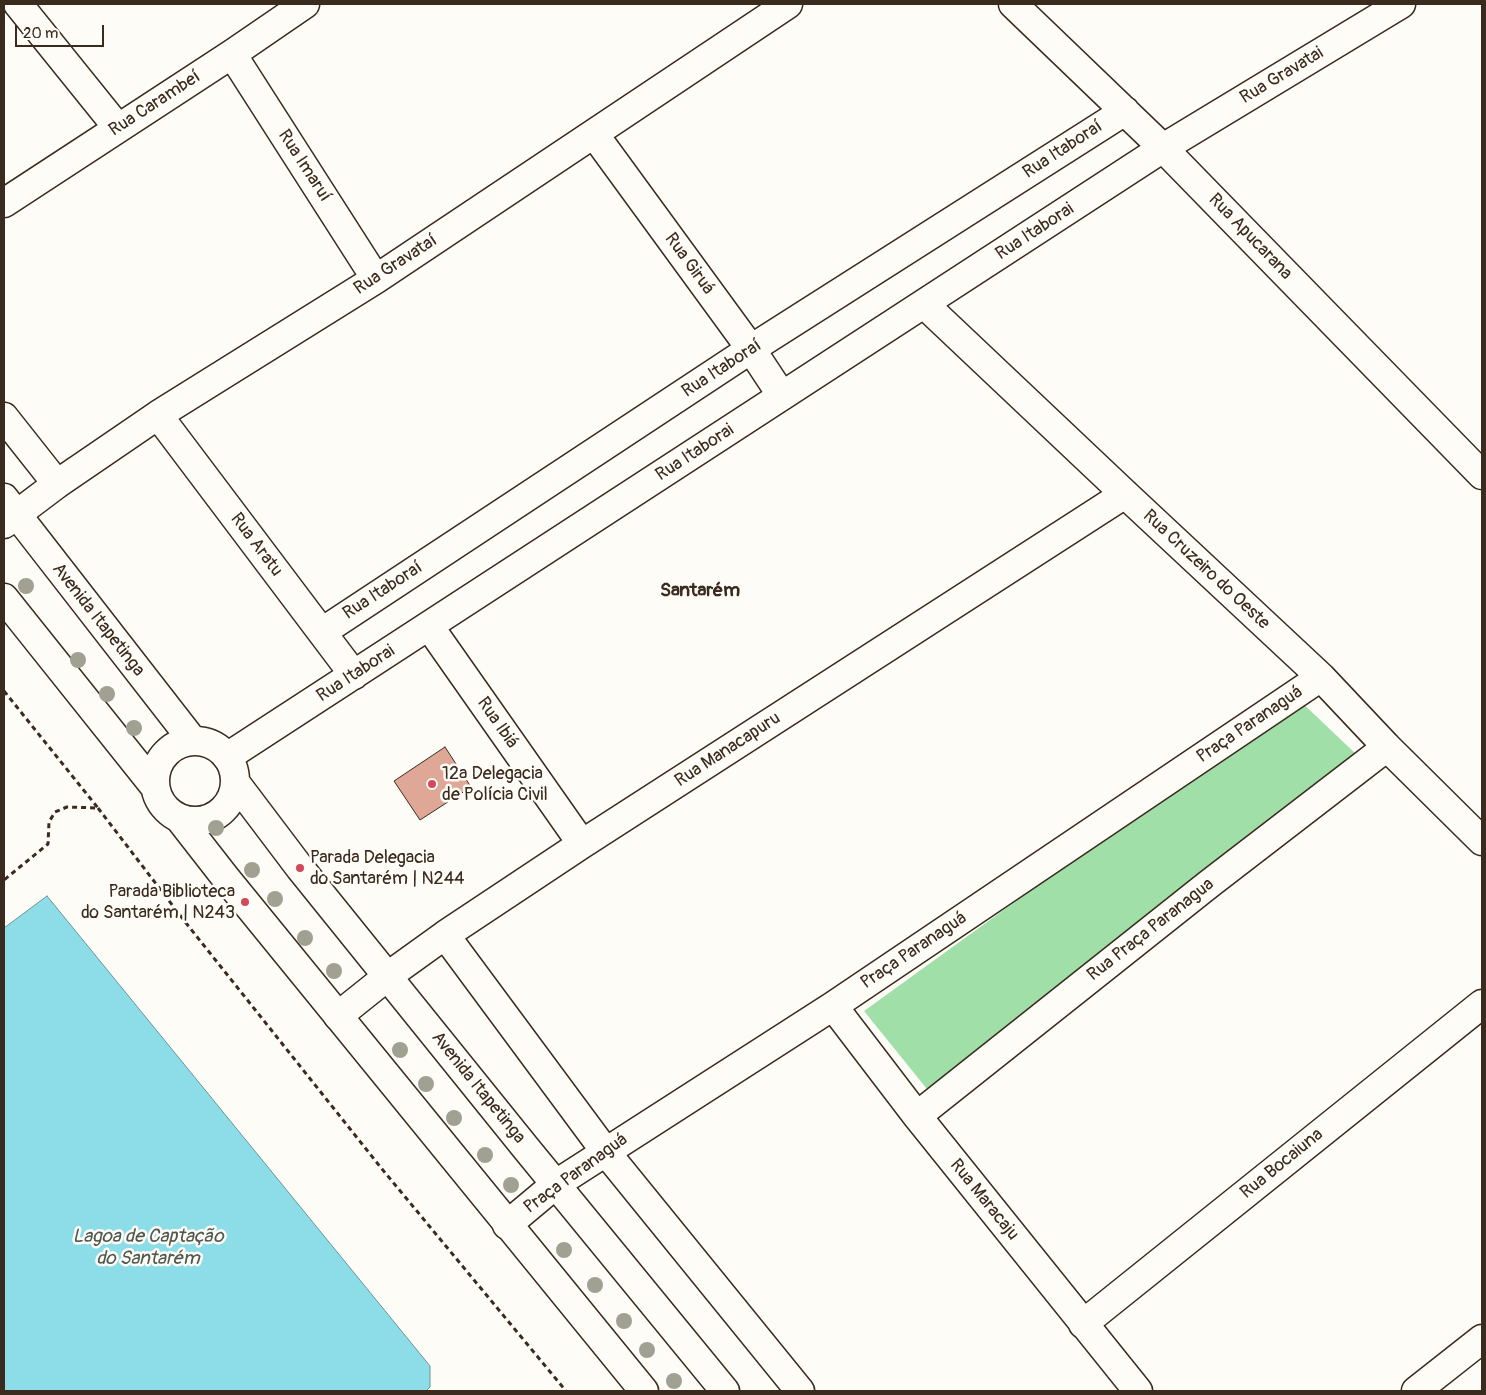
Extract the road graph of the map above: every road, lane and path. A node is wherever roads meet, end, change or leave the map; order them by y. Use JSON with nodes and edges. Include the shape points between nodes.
{"nodes":[{"id":1,"x":18,"y":4,"type":"edge"},
{"id":2,"x":305,"y":4,"type":"edge"},
{"id":3,"x":788,"y":4,"type":"edge"},
{"id":4,"x":1013,"y":4,"type":"edge"},
{"id":5,"x":1401,"y":4,"type":"edge"},
{"id":6,"x":232,"y":54,"type":"junction"},
{"id":7,"x":1125,"y":111,"type":"junction"},
{"id":8,"x":118,"y":128,"type":"junction"},
{"id":9,"x":594,"y":134,"type":"junction"},
{"id":10,"x":1163,"y":148,"type":"junction"},
{"id":11,"x":4,"y":203,"type":"edge"},
{"id":12,"x":376,"y":279,"type":"junction"},
{"id":13,"x":924,"y":304,"type":"junction"},
{"id":14,"x":751,"y":349,"type":"junction"},
{"id":15,"x":782,"y":396,"type":"junction"},
{"id":16,"x":158,"y":416,"type":"junction"},
{"id":17,"x":4,"y":417,"type":"edge"},
{"id":18,"x":1482,"y":475,"type":"edge"},
{"id":19,"x":57,"y":484,"type":"junction"},
{"id":20,"x":1125,"y":494,"type":"junction"},
{"id":21,"x":8,"y":512,"type":"edge"},
{"id":22,"x":4,"y":598,"type":"edge"},
{"id":23,"x":429,"y":626,"type":"junction"},
{"id":24,"x":322,"y":632,"type":"junction"},
{"id":25,"x":354,"y":675,"type":"junction"},
{"id":26,"x":1321,"y":677,"type":"junction"},
{"id":27,"x":4,"y":691,"type":"edge"},
{"id":28,"x":193,"y":741,"type":"junction"},
{"id":29,"x":1387,"y":746,"type":"junction"},
{"id":30,"x":231,"y":769,"type":"junction"},
{"id":31,"x":155,"y":787,"type":"junction"},
{"id":32,"x":98,"y":808,"type":"junction"},
{"id":33,"x":179,"y":818,"type":"junction"},
{"id":34,"x":1480,"y":832,"type":"edge"},
{"id":35,"x":582,"y":844,"type":"junction"},
{"id":36,"x":4,"y":880,"type":"edge"},
{"id":37,"x":445,"y":935,"type":"junction"},
{"id":38,"x":388,"y":976,"type":"junction"},
{"id":39,"x":1482,"y":1004,"type":"edge"},
{"id":40,"x":833,"y":1006,"type":"junction"},
{"id":41,"x":338,"y":1016,"type":"junction"},
{"id":42,"x":917,"y":1116,"type":"junction"},
{"id":43,"x":605,"y":1150,"type":"junction"},
{"id":44,"x":556,"y":1184,"type":"junction"},
{"id":45,"x":507,"y":1225,"type":"junction"},
{"id":46,"x":1083,"y":1324,"type":"junction"},
{"id":47,"x":1482,"y":1339,"type":"edge"},
{"id":48,"x":566,"y":1391,"type":"edge"},
{"id":49,"x":644,"y":1391,"type":"edge"},
{"id":50,"x":725,"y":1391,"type":"edge"},
{"id":51,"x":800,"y":1391,"type":"edge"},
{"id":52,"x":1138,"y":1391,"type":"edge"},
{"id":53,"x":1416,"y":1391,"type":"edge"}],
"edges":[{"from":1,"to":8,"type":"street"},
{"from":2,"to":6,"type":"street","name":"Rua Carambeí"},
{"from":3,"to":9,"type":"street","name":"Rua Gravataí"},
{"from":4,"to":7,"type":"street","name":"Rua Apucarana"},
{"from":5,"to":10,"type":"street","name":"Rua Gravatai"},
{"from":6,"to":8,"type":"street","name":"Rua Carambeí"},
{"from":6,"to":12,"type":"street","name":"Rua Imaruí"},
{"from":7,"to":10,"type":"street","name":"Rua Apucarana"},
{"from":7,"to":14,"type":"street","name":"Rua Itaboraí"},
{"from":8,"to":11,"type":"street","name":"Rua Carambeí"},
{"from":9,"to":12,"type":"street","name":"Rua Gravataí"},
{"from":9,"to":14,"type":"street","name":"Rua Giruá"},
{"from":10,"to":13,"type":"street","name":"Rua Itaborai"},
{"from":10,"to":18,"type":"street","name":"Rua Apucarana"},
{"from":12,"to":16,"type":"street","name":"Rua Gravataí"},
{"from":13,"to":15,"type":"street","name":"Rua Itaborai"},
{"from":13,"to":20,"type":"street","name":"Rua Cruzeiro do Oeste"},
{"from":14,"to":15,"type":"street","name":"Rua Giruá"},
{"from":14,"to":24,"type":"street","name":"Rua Itaboraí"},
{"from":15,"to":23,"type":"street","name":"Rua Itaborai"},
{"from":16,"to":19,"type":"street","name":"Rua Gravataí"},
{"from":16,"to":24,"type":"street","name":"Rua Aratu"},
{"from":17,"to":19,"type":"street"},
{"from":19,"to":21,"type":"street","name":"Rua Gravataí"},
{"from":20,"to":26,"type":"street","name":"Rua Cruzeiro do Oeste"},
{"from":20,"to":35,"type":"street","name":"Rua Manacapuru"},
{"from":21,"to":28,"type":"street","name":"Avenida Itapetinga"},
{"from":22,"to":31,"type":"street"},
{"from":23,"to":25,"type":"street","name":"Rua Itaborai"},
{"from":23,"to":35,"type":"street","name":"Rua Ibiá"},
{"from":24,"to":25,"type":"street","name":"Rua Aratu"},
{"from":25,"to":30,"type":"street","name":"Rua Itaborai"},
{"from":26,"to":29,"type":"street","name":"Rua Cruzeiro do Oeste"},
{"from":26,"to":40,"type":"street","name":"Praça Paranaguá"},
{"from":27,"to":32,"type":"path"},
{"from":28,"to":30,"type":"street","via":[[218,748]]},
{"from":28,"to":31,"type":"street","via":[[168,751],[155,774]]},
{"from":29,"to":34,"type":"street","name":"Rua Cruzeiro do Oeste"},
{"from":29,"to":42,"type":"street","name":"Rua Praça Paranagua"},
{"from":30,"to":33,"type":"street","via":[[233,794],[227,806],[205,820]]},
{"from":30,"to":38,"type":"street","name":"Avenida Itapetinga","via":[[278,841]]},
{"from":31,"to":33,"type":"street","via":[[159,800]]},
{"from":32,"to":36,"type":"path","via":[[68,807],[55,812],[49,822],[48,844]]},
{"from":32,"to":48,"type":"path","via":[[363,1145]]},
{"from":33,"to":41,"type":"street"},
{"from":35,"to":37,"type":"street","name":"Rua Manacapuru"},
{"from":37,"to":38,"type":"street","name":"Rua Manacapuru"},
{"from":37,"to":43,"type":"street"},
{"from":38,"to":41,"type":"street","name":"Rua Manacapuru"},
{"from":38,"to":44,"type":"street","name":"Avenida Itapetinga"},
{"from":39,"to":46,"type":"street","name":"Rua Bocaiuna"},
{"from":40,"to":42,"type":"street","name":"Rua Maracaju"},
{"from":40,"to":43,"type":"street","name":"Praça Paranaguá"},
{"from":41,"to":45,"type":"street"},
{"from":42,"to":46,"type":"street","name":"Rua Maracaju"},
{"from":43,"to":44,"type":"street","name":"Praça Paranaguá"},
{"from":43,"to":51,"type":"street"},
{"from":44,"to":45,"type":"street","name":"Praça Paranaguá"},
{"from":44,"to":50,"type":"street","name":"Avenida Itapetinga"},
{"from":45,"to":49,"type":"street"},
{"from":46,"to":52,"type":"street","name":"Rua Maracaju"},
{"from":47,"to":53,"type":"street"}]}
